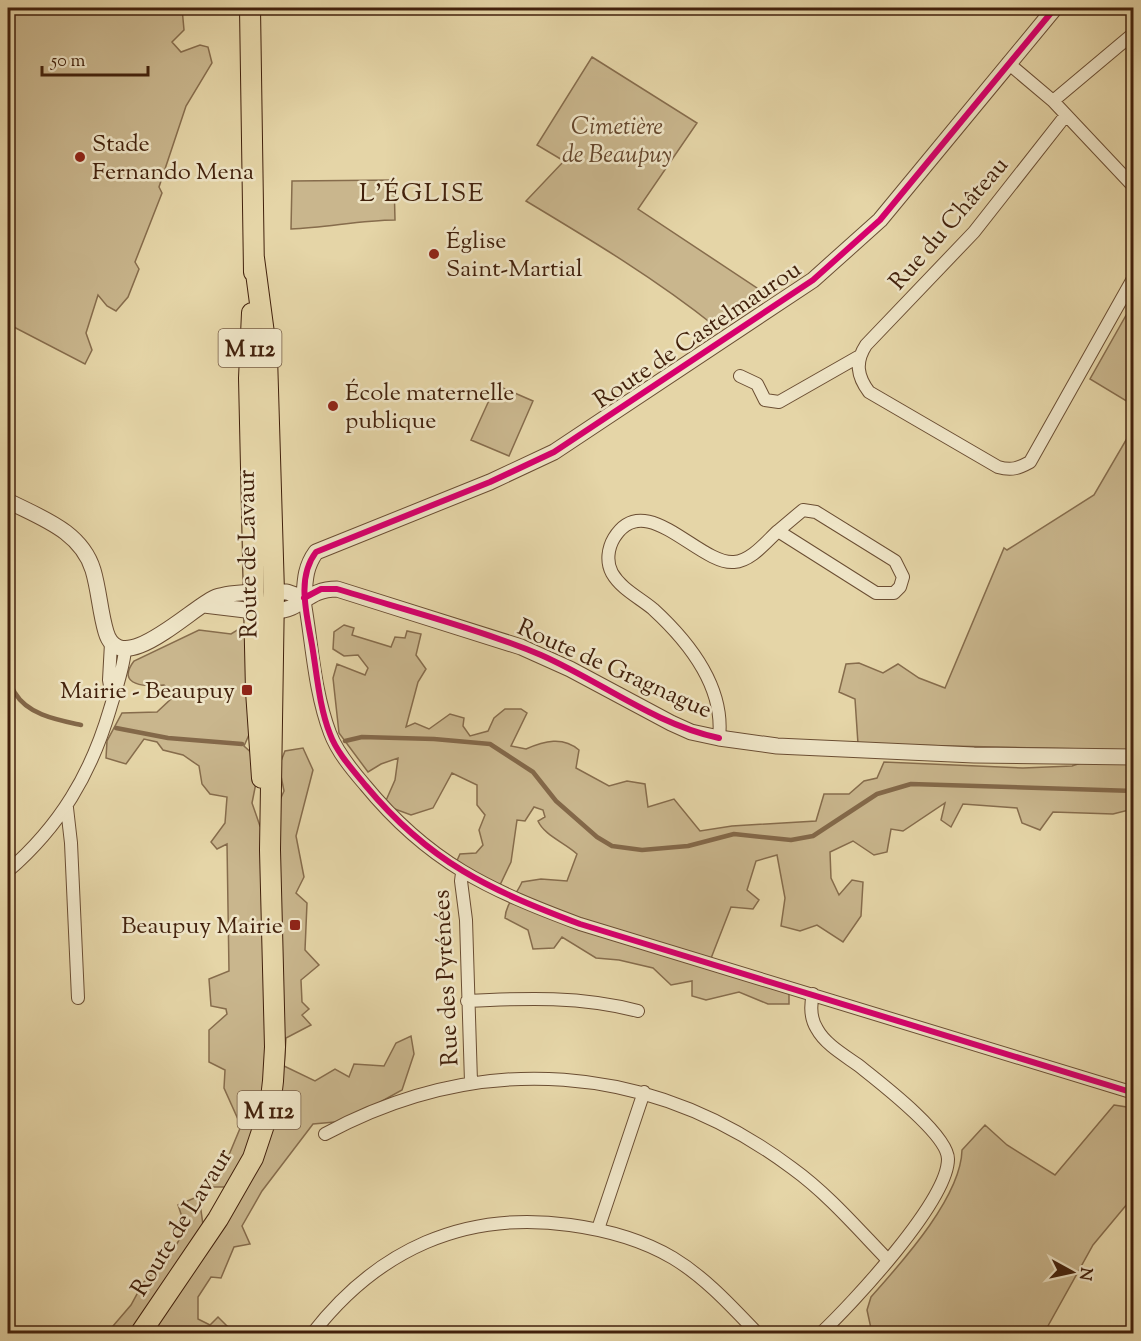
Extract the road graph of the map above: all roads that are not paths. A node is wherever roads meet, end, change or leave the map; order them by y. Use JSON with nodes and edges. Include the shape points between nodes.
{"nodes":[{"id":1,"x":250,"y":8,"type":"edge"},
{"id":2,"x":1055,"y":8,"type":"edge"},
{"id":3,"x":1134,"y":33,"type":"edge"},
{"id":4,"x":1008,"y":63,"type":"junction"},
{"id":5,"x":1053,"y":101,"type":"junction"},
{"id":6,"x":1066,"y":115,"type":"junction"},
{"id":7,"x":1134,"y":188,"type":"edge"},
{"id":8,"x":254,"y":258,"type":"junction"},
{"id":9,"x":1134,"y":277,"type":"edge"},
{"id":10,"x":858,"y":357,"type":"junction"},
{"id":11,"x":740,"y":376,"type":"dead end"},
{"id":12,"x":8,"y":501,"type":"edge"},
{"id":13,"x":778,"y":531,"type":"junction"},
{"id":14,"x":304,"y":598,"type":"junction"},
{"id":15,"x":254,"y":602,"type":"junction"},
{"id":16,"x":275,"y":602,"type":"junction"},
{"id":17,"x":111,"y":643,"type":"junction"},
{"id":18,"x":125,"y":650,"type":"junction"},
{"id":19,"x":113,"y":701,"type":"junction"},
{"id":20,"x":719,"y":738,"type":"junction"},
{"id":21,"x":1134,"y":757,"type":"edge"},
{"id":22,"x":67,"y":808,"type":"junction"},
{"id":23,"x":270,"y":850,"type":"junction"},
{"id":24,"x":8,"y":871,"type":"edge"},
{"id":25,"x":462,"y":873,"type":"junction"},
{"id":26,"x":813,"y":994,"type":"junction"},
{"id":27,"x":78,"y":998,"type":"dead end"},
{"id":28,"x":467,"y":1000,"type":"junction"},
{"id":29,"x":638,"y":1011,"type":"dead end"},
{"id":30,"x":471,"y":1082,"type":"junction"},
{"id":31,"x":644,"y":1092,"type":"junction"},
{"id":32,"x":1134,"y":1093,"type":"edge"},
{"id":33,"x":325,"y":1134,"type":"dead end"},
{"id":34,"x":598,"y":1229,"type":"junction"},
{"id":35,"x":887,"y":1260,"type":"junction"},
{"id":36,"x":140,"y":1334,"type":"edge"},
{"id":37,"x":312,"y":1334,"type":"edge"},
{"id":38,"x":758,"y":1334,"type":"edge"},
{"id":39,"x":820,"y":1334,"type":"edge"}],
"edges":[{"from":1,"to":8,"type":"main road","name":"Route de Lavaur","number":"M 112"},
{"from":2,"to":4,"type":"street","name":"Route de Castelmaurou"},
{"from":3,"to":5,"type":"street"},
{"from":4,"to":5,"type":"street"},
{"from":4,"to":14,"type":"street","name":"Route de Castelmaurou","via":[[880,220],[813,280],[554,452],[316,552],[306,572]]},
{"from":5,"to":6,"type":"street"},
{"from":6,"to":7,"type":"street"},
{"from":6,"to":10,"type":"street","name":"Rue du Château","via":[[974,232]]},
{"from":8,"to":15,"type":"main road","name":"Route de Lavaur","number":"M 112","via":[[249,378]]},
{"from":8,"to":16,"type":"main road","name":"Route de Lavaur","number":"M 112","via":[[267,356]]},
{"from":9,"to":10,"type":"street","via":[[1030,462],[1010,471],[869,392],[858,371]]},
{"from":10,"to":11,"type":"street","name":"Rue du Château","via":[[779,402],[765,400],[757,384]]},
{"from":12,"to":17,"type":"street","via":[[80,543],[93,571]]},
{"from":13,"to":13,"type":"street","via":[[876,593],[894,593],[900,587],[903,577],[895,561],[816,512],[803,510]]},
{"from":13,"to":20,"type":"street","via":[[746,560],[735,562],[715,557],[651,522],[628,523],[612,541],[612,573],[677,634],[714,688],[721,720]]},
{"from":14,"to":16,"type":"street","name":"Route de Gragnague","via":[[287,592]]},
{"from":14,"to":20,"type":"street","name":"Route de Gragnague","via":[[321,589],[337,589],[520,647],[570,669],[663,720]]},
{"from":14,"to":25,"type":"street","via":[[330,735],[352,770],[389,813]]},
{"from":15,"to":16,"type":"main road"},
{"from":15,"to":18,"type":"street","via":[[204,605],[145,645]]},
{"from":15,"to":23,"type":"main road","name":"Route de Lavaur","number":"M 112","via":[[256,690]]},
{"from":16,"to":23,"type":"main road","name":"Route de Lavaur","number":"M 112"},
{"from":17,"to":18,"type":"street"},
{"from":17,"to":19,"type":"street","via":[[109,680]]},
{"from":18,"to":19,"type":"street"},
{"from":19,"to":22,"type":"street","via":[[102,737]]},
{"from":20,"to":21,"type":"street","name":"Route de Gragnague","via":[[777,746]]},
{"from":22,"to":24,"type":"street"},
{"from":22,"to":27,"type":"street"},
{"from":23,"to":36,"type":"main road","name":"Route de Lavaur","number":"M 112","via":[[275,1047],[270,1107],[253,1158],[232,1196]]},
{"from":25,"to":26,"type":"street","via":[[513,899],[580,924]]},
{"from":25,"to":28,"type":"street","name":"Rue des Pyrénées"},
{"from":26,"to":32,"type":"street"},
{"from":26,"to":35,"type":"street","via":[[811,1015],[822,1038],[939,1137],[948,1156],[945,1174],[933,1198]]},
{"from":28,"to":29,"type":"street","via":[[556,998]]},
{"from":28,"to":30,"type":"street","name":"Rue des Pyrénées"},
{"from":30,"to":31,"type":"street","via":[[549,1080]]},
{"from":30,"to":33,"type":"street","via":[[377,1108]]},
{"from":31,"to":34,"type":"street"},
{"from":31,"to":35,"type":"street","via":[[721,1122],[769,1151],[810,1182]]},
{"from":34,"to":37,"type":"street","via":[[530,1220],[438,1235],[368,1277],[341,1299]]},
{"from":34,"to":38,"type":"street","via":[[673,1258],[709,1285]]},
{"from":35,"to":39,"type":"street"}]}
